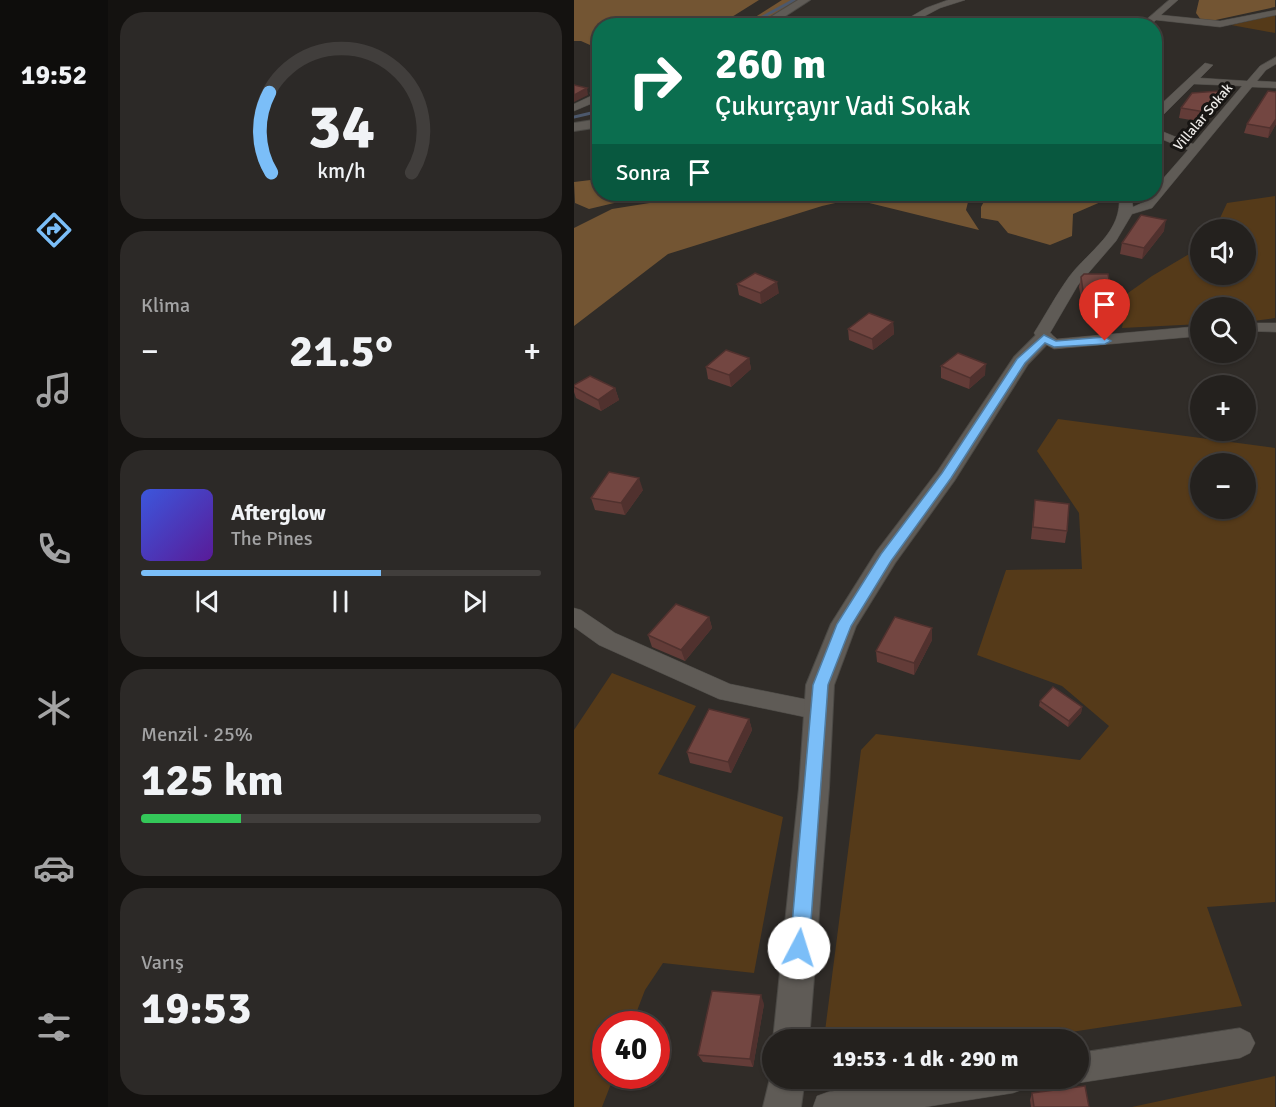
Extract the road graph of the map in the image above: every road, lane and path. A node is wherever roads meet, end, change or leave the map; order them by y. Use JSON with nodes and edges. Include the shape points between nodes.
{"nodes":[{"id":1,"x":805,"y":0,"type":"edge"},
{"id":2,"x":961,"y":0,"type":"edge"},
{"id":3,"x":1174,"y":0,"type":"edge"},
{"id":4,"x":1276,"y":12,"type":"edge"},
{"id":5,"x":1154,"y":17,"type":"joint"},
{"id":6,"x":775,"y":18,"type":"edge"},
{"id":7,"x":913,"y":18,"type":"edge"},
{"id":8,"x":1276,"y":60,"type":"edge"},
{"id":9,"x":1208,"y":65,"type":"dead end"},
{"id":10,"x":1191,"y":81,"type":"junction"},
{"id":11,"x":1249,"y":85,"type":"junction"},
{"id":12,"x":1276,"y":85,"type":"edge"},
{"id":13,"x":592,"y":99,"type":"edge"},
{"id":14,"x":574,"y":108,"type":"edge"},
{"id":15,"x":1162,"y":111,"type":"edge"},
{"id":16,"x":592,"y":124,"type":"edge"},
{"id":17,"x":577,"y":126,"type":"edge"},
{"id":18,"x":1162,"y":136,"type":"edge"},
{"id":19,"x":1197,"y":148,"type":"junction"},
{"id":20,"x":1162,"y":189,"type":"edge"},
{"id":21,"x":1128,"y":201,"type":"edge"},
{"id":22,"x":1151,"y":201,"type":"edge"},
{"id":23,"x":1127,"y":210,"type":"junction"},
{"id":24,"x":1256,"y":327,"type":"edge"},
{"id":25,"x":1276,"y":328,"type":"edge"},
{"id":26,"x":1190,"y":332,"type":"edge"},
{"id":27,"x":1044,"y":338,"type":"junction"},
{"id":28,"x":574,"y":616,"type":"edge"},
{"id":29,"x":819,"y":711,"type":"junction"},
{"id":30,"x":792,"y":1029,"type":"edge"},
{"id":31,"x":1240,"y":1044,"type":"dead end"},
{"id":32,"x":1089,"y":1066,"type":"edge"},
{"id":33,"x":785,"y":1089,"type":"edge"},
{"id":34,"x":943,"y":1089,"type":"edge"},
{"id":35,"x":782,"y":1107,"type":"edge"},
{"id":36,"x":828,"y":1107,"type":"edge"}],
"edges":[{"from":1,"to":6,"type":"street"},
{"from":2,"to":7,"type":"street"},
{"from":3,"to":5,"type":"street"},
{"from":4,"to":5,"type":"street","via":[[1219,24]]},
{"from":8,"to":11,"type":"street","name":"Villalar Sokak"},
{"from":9,"to":10,"type":"street"},
{"from":10,"to":11,"type":"street"},
{"from":10,"to":15,"type":"street"},
{"from":11,"to":12,"type":"street"},
{"from":11,"to":19,"type":"street","name":"Villalar Sokak"},
{"from":13,"to":14,"type":"street"},
{"from":16,"to":17,"type":"street"},
{"from":18,"to":19,"type":"street"},
{"from":19,"to":20,"type":"street","name":"Villalar Sokak"},
{"from":21,"to":23,"type":"street"},
{"from":22,"to":23,"type":"street","name":"Villalar Sokak","via":[[1134,212]]},
{"from":23,"to":27,"type":"street","via":[[1124,221],[1075,278],[1042,333]]},
{"from":24,"to":25,"type":"street"},
{"from":26,"to":27,"type":"street","via":[[1082,343],[1054,344]]},
{"from":27,"to":29,"type":"street","via":[[1021,361],[844,624],[820,685]]},
{"from":28,"to":29,"type":"street","via":[[607,639],[727,693]]},
{"from":29,"to":30,"type":"street"},
{"from":31,"to":32,"type":"street"},
{"from":33,"to":35,"type":"street"},
{"from":34,"to":36,"type":"street"}]}
